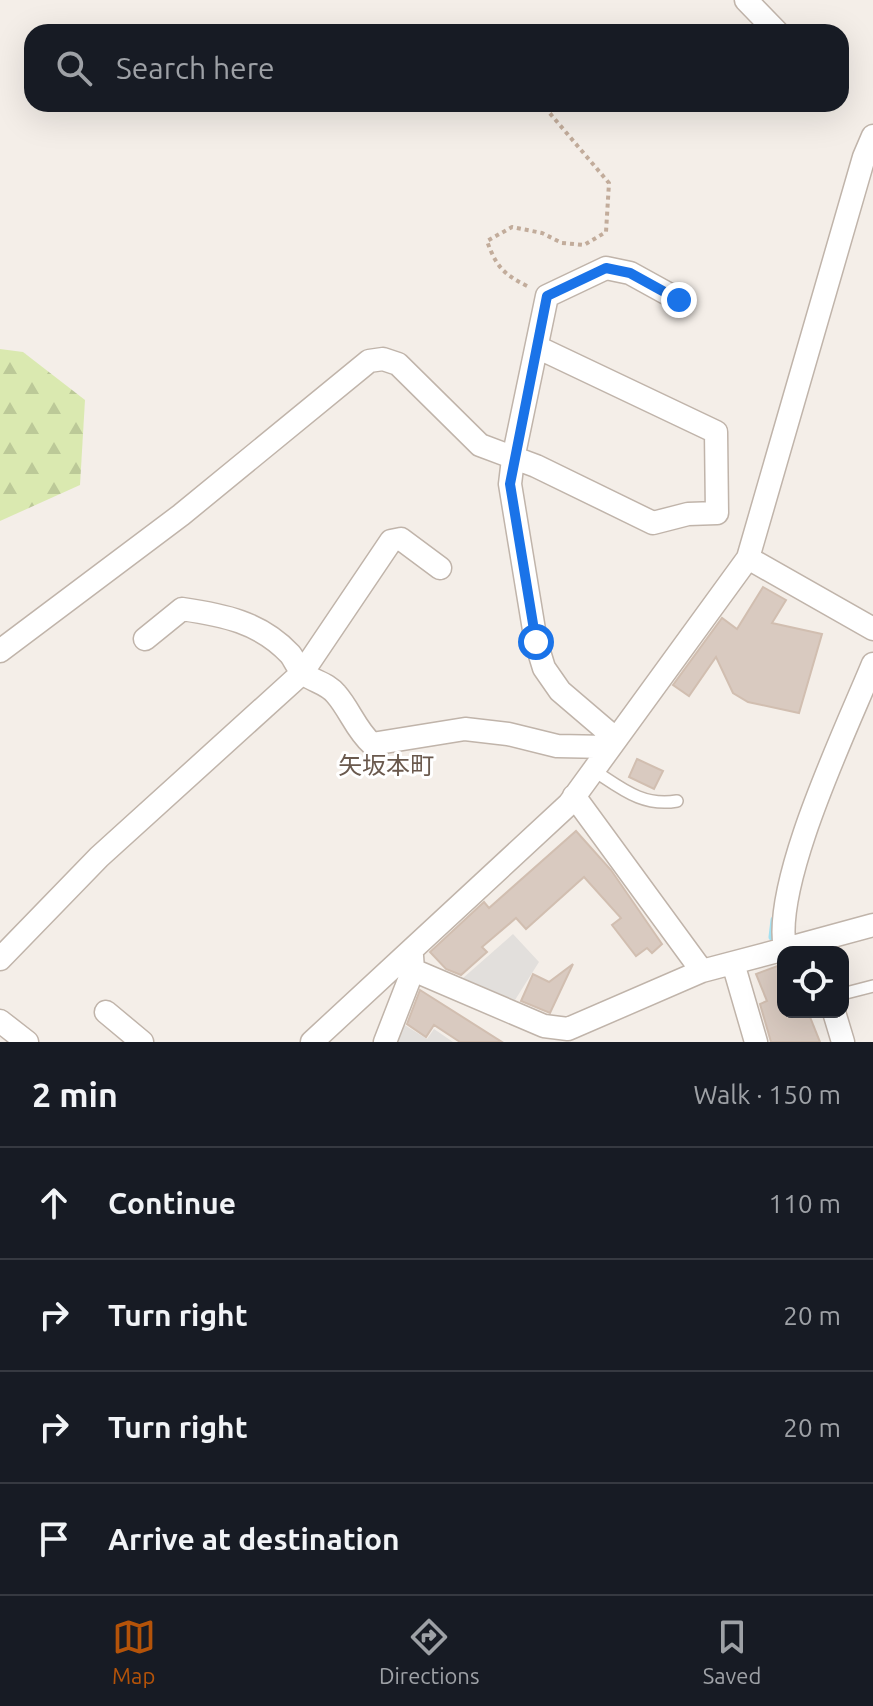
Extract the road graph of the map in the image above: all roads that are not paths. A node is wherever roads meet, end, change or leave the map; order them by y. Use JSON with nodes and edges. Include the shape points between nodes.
{"nodes":[{"id":1,"x":746,"y":0,"type":"edge"},
{"id":2,"x":769,"y":24,"type":"edge"},
{"id":3,"x":873,"y":136,"type":"edge"},
{"id":4,"x":679,"y":300,"type":"dead end"},
{"id":5,"x":537,"y":347,"type":"junction"},
{"id":6,"x":513,"y":459,"type":"junction"},
{"id":7,"x":748,"y":558,"type":"junction"},
{"id":8,"x":440,"y":568,"type":"dead end"},
{"id":9,"x":873,"y":629,"type":"edge"},
{"id":10,"x":145,"y":639,"type":"dead end"},
{"id":11,"x":0,"y":651,"type":"edge"},
{"id":12,"x":873,"y":664,"type":"edge"},
{"id":13,"x":302,"y":673,"type":"junction"},
{"id":14,"x":611,"y":743,"type":"junction"},
{"id":15,"x":593,"y":770,"type":"junction"},
{"id":16,"x":574,"y":796,"type":"junction"},
{"id":17,"x":677,"y":801,"type":"dead end"},
{"id":18,"x":873,"y":925,"type":"edge"},
{"id":19,"x":784,"y":946,"type":"edge"},
{"id":20,"x":816,"y":946,"type":"edge"},
{"id":21,"x":777,"y":951,"type":"edge"},
{"id":22,"x":0,"y":959,"type":"edge"},
{"id":23,"x":412,"y":960,"type":"junction"},
{"id":24,"x":733,"y":963,"type":"junction"},
{"id":25,"x":702,"y":971,"type":"junction"},
{"id":26,"x":873,"y":986,"type":"edge"},
{"id":27,"x":849,"y":998,"type":"edge"},
{"id":28,"x":106,"y":1012,"type":"dead end"},
{"id":29,"x":841,"y":1018,"type":"edge"},
{"id":30,"x":0,"y":1021,"type":"edge"},
{"id":31,"x":27,"y":1042,"type":"edge"},
{"id":32,"x":142,"y":1042,"type":"edge"},
{"id":33,"x":312,"y":1042,"type":"edge"},
{"id":34,"x":385,"y":1042,"type":"edge"},
{"id":35,"x":756,"y":1042,"type":"edge"},
{"id":36,"x":843,"y":1042,"type":"edge"}],
"edges":[{"from":1,"to":2,"type":"street"},
{"from":3,"to":7,"type":"street"},
{"from":4,"to":5,"type":"street","via":[[630,273],[606,268],[547,296]]},
{"from":5,"to":6,"type":"street"},
{"from":5,"to":6,"type":"street","via":[[716,432],[717,513],[653,523]]},
{"from":6,"to":11,"type":"street","via":[[480,445],[398,364],[369,361],[193,505]]},
{"from":6,"to":14,"type":"street","via":[[510,484],[544,668]]},
{"from":7,"to":9,"type":"street"},
{"from":7,"to":14,"type":"street"},
{"from":8,"to":13,"type":"street","via":[[401,539],[391,541]]},
{"from":10,"to":13,"type":"street","via":[[182,609],[225,615],[257,627],[290,654]]},
{"from":12,"to":19,"type":"street","via":[[800,849],[782,931]]},
{"from":13,"to":14,"type":"street","via":[[330,687],[372,744],[465,729],[557,746]]},
{"from":13,"to":22,"type":"street","via":[[99,857]]},
{"from":14,"to":15,"type":"street"},
{"from":15,"to":16,"type":"street"},
{"from":15,"to":17,"type":"lane","via":[[641,801]]},
{"from":16,"to":23,"type":"street"},
{"from":16,"to":25,"type":"street"},
{"from":18,"to":20,"type":"street"},
{"from":21,"to":24,"type":"street"},
{"from":23,"to":25,"type":"street","via":[[544,1026],[568,1029]]},
{"from":23,"to":33,"type":"street"},
{"from":23,"to":34,"type":"street"},
{"from":24,"to":25,"type":"street"},
{"from":24,"to":35,"type":"street"},
{"from":26,"to":27,"type":"lane"},
{"from":28,"to":32,"type":"street"},
{"from":29,"to":36,"type":"street"},
{"from":30,"to":31,"type":"street"}]}
